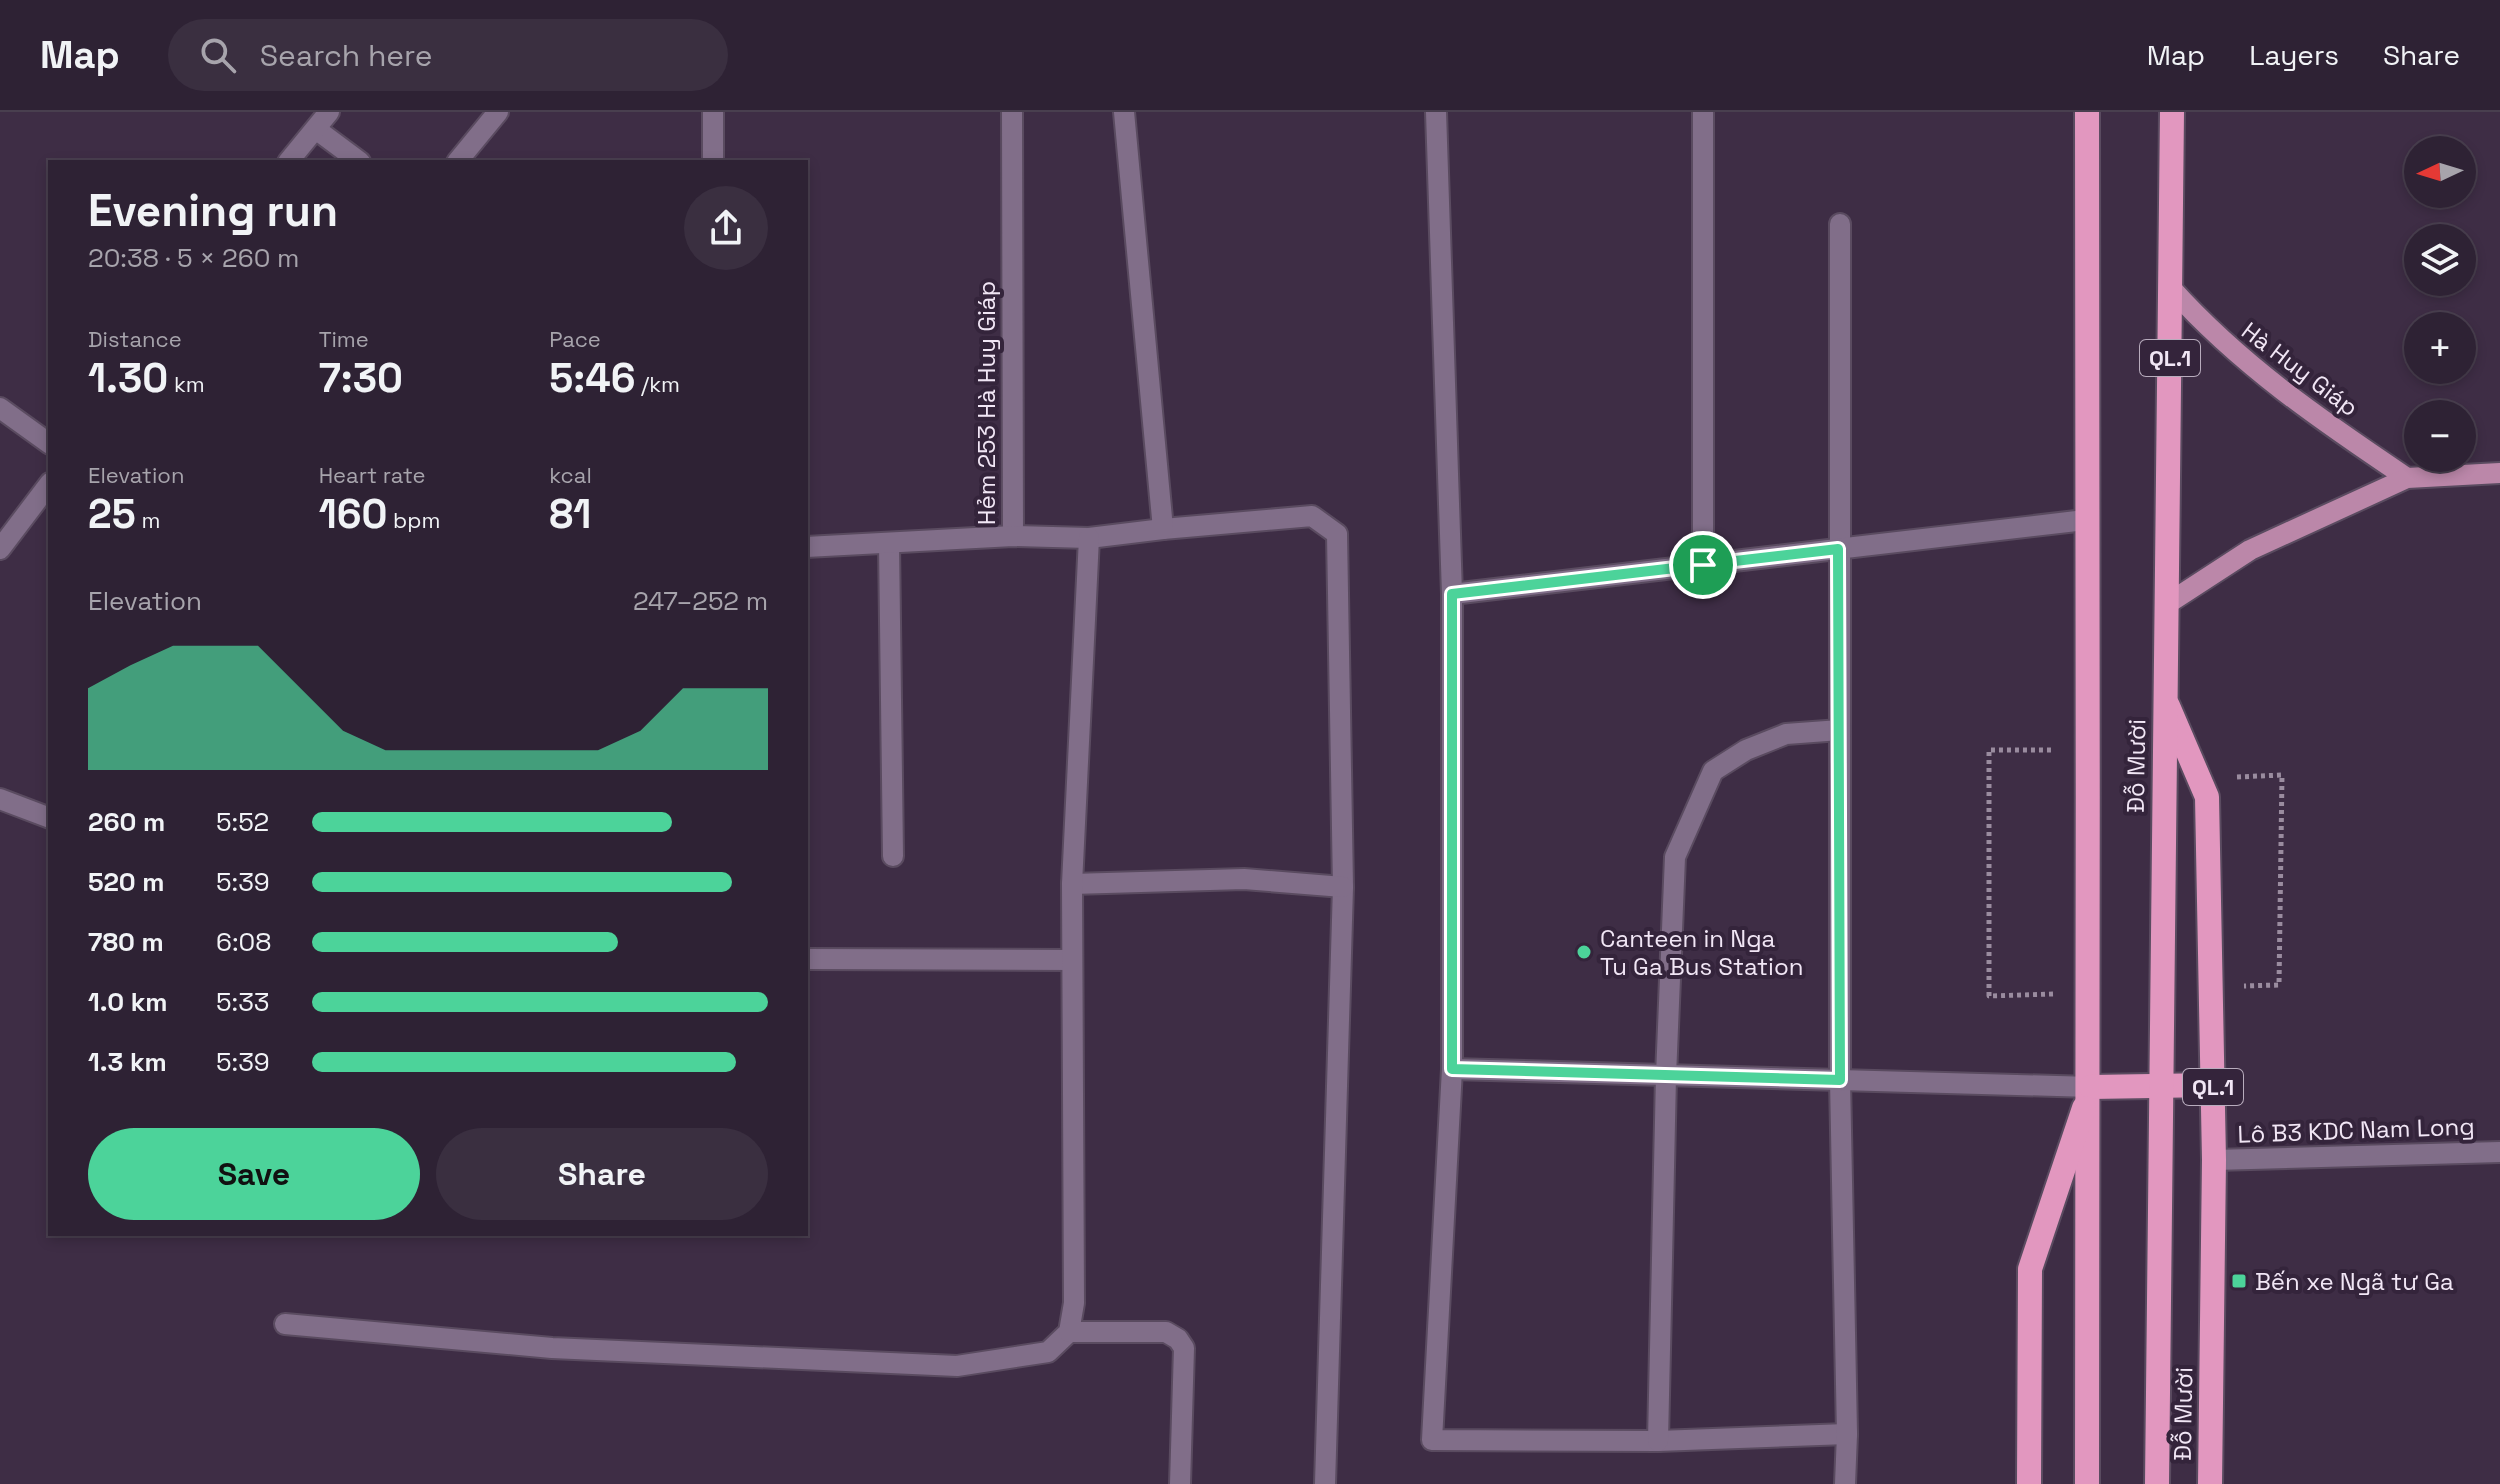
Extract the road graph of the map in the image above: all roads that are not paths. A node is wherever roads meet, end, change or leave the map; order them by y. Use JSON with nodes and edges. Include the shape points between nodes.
{"nodes":[{"id":1,"x":329,"y":112,"type":"edge"},
{"id":2,"x":498,"y":112,"type":"edge"},
{"id":3,"x":713,"y":112,"type":"edge"},
{"id":4,"x":1012,"y":112,"type":"edge"},
{"id":5,"x":1124,"y":112,"type":"edge"},
{"id":6,"x":1436,"y":112,"type":"edge"},
{"id":7,"x":1703,"y":112,"type":"edge"},
{"id":8,"x":2087,"y":112,"type":"edge"},
{"id":9,"x":2172,"y":112,"type":"edge"},
{"id":10,"x":317,"y":130,"type":"junction"},
{"id":11,"x":290,"y":160,"type":"edge"},
{"id":12,"x":357,"y":160,"type":"edge"},
{"id":13,"x":459,"y":160,"type":"edge"},
{"id":14,"x":713,"y":160,"type":"edge"},
{"id":15,"x":1840,"y":224,"type":"dead end"},
{"id":16,"x":2171,"y":288,"type":"junction"},
{"id":17,"x":0,"y":408,"type":"edge"},
{"id":18,"x":48,"y":443,"type":"edge"},
{"id":19,"x":2500,"y":473,"type":"edge"},
{"id":20,"x":2407,"y":478,"type":"junction"},
{"id":21,"x":48,"y":486,"type":"edge"},
{"id":22,"x":2085,"y":520,"type":"junction"},
{"id":23,"x":1163,"y":529,"type":"junction"},
{"id":24,"x":1013,"y":536,"type":"junction"},
{"id":25,"x":1089,"y":538,"type":"junction"},
{"id":26,"x":889,"y":543,"type":"junction"},
{"id":27,"x":808,"y":547,"type":"edge"},
{"id":28,"x":0,"y":549,"type":"edge"},
{"id":29,"x":1838,"y":549,"type":"junction"},
{"id":30,"x":1703,"y":565,"type":"junction"},
{"id":31,"x":1452,"y":594,"type":"junction"},
{"id":32,"x":2167,"y":604,"type":"junction"},
{"id":33,"x":2165,"y":698,"type":"junction"},
{"id":34,"x":1840,"y":730,"type":"junction"},
{"id":35,"x":0,"y":799,"type":"edge"},
{"id":36,"x":48,"y":817,"type":"edge"},
{"id":37,"x":893,"y":856,"type":"dead end"},
{"id":38,"x":1072,"y":884,"type":"junction"},
{"id":39,"x":1343,"y":887,"type":"junction"},
{"id":40,"x":808,"y":959,"type":"edge"},
{"id":41,"x":1072,"y":960,"type":"junction"},
{"id":42,"x":1452,"y":1069,"type":"junction"},
{"id":43,"x":1666,"y":1076,"type":"junction"},
{"id":44,"x":1840,"y":1080,"type":"junction"},
{"id":45,"x":2213,"y":1085,"type":"junction"},
{"id":46,"x":2091,"y":1087,"type":"junction"},
{"id":47,"x":2161,"y":1087,"type":"junction"},
{"id":48,"x":2500,"y":1152,"type":"edge"},
{"id":49,"x":2214,"y":1160,"type":"junction"},
{"id":50,"x":285,"y":1324,"type":"dead end"},
{"id":51,"x":1069,"y":1332,"type":"junction"},
{"id":52,"x":1847,"y":1434,"type":"junction"},
{"id":53,"x":1658,"y":1441,"type":"junction"},
{"id":54,"x":1180,"y":1484,"type":"edge"},
{"id":55,"x":1325,"y":1484,"type":"edge"},
{"id":56,"x":1845,"y":1484,"type":"edge"},
{"id":57,"x":2029,"y":1484,"type":"edge"},
{"id":58,"x":2087,"y":1484,"type":"edge"},
{"id":59,"x":2157,"y":1484,"type":"edge"},
{"id":60,"x":2210,"y":1484,"type":"edge"}],
"edges":[{"from":1,"to":10,"type":"street"},
{"from":2,"to":13,"type":"street"},
{"from":3,"to":14,"type":"street"},
{"from":4,"to":24,"type":"street","name":"Hẻm 253 Hà Huy Giáp"},
{"from":5,"to":23,"type":"street"},
{"from":6,"to":31,"type":"street"},
{"from":7,"to":30,"type":"street"},
{"from":8,"to":22,"type":"highway","name":"Đỗ Mười"},
{"from":9,"to":16,"type":"highway","number":"QL.1"},
{"from":10,"to":11,"type":"street"},
{"from":10,"to":12,"type":"street"},
{"from":15,"to":29,"type":"street"},
{"from":16,"to":20,"type":"main road","name":"Hà Huy Giáp","via":[[2214,336],[2273,385]]},
{"from":16,"to":32,"type":"highway","number":"QL.1"},
{"from":17,"to":18,"type":"street"},
{"from":19,"to":20,"type":"main road"},
{"from":20,"to":32,"type":"main road","via":[[2250,550]]},
{"from":21,"to":28,"type":"street"},
{"from":22,"to":29,"type":"street"},
{"from":22,"to":46,"type":"highway","name":"Đỗ Mười"},
{"from":23,"to":25,"type":"street"},
{"from":23,"to":39,"type":"street","via":[[1312,516],[1337,534]]},
{"from":24,"to":25,"type":"street"},
{"from":24,"to":26,"type":"street","name":"Hẻm 253 Hà Huy Giáp"},
{"from":25,"to":38,"type":"street"},
{"from":26,"to":27,"type":"street","name":"Hẻm 253 Hà Huy Giáp"},
{"from":26,"to":37,"type":"street"},
{"from":29,"to":30,"type":"street"},
{"from":29,"to":34,"type":"street"},
{"from":30,"to":31,"type":"street"},
{"from":31,"to":42,"type":"street"},
{"from":32,"to":33,"type":"highway","number":"QL.1"},
{"from":33,"to":45,"type":"highway","name":"Đỗ Mười","number":"QL.1","via":[[2207,797]]},
{"from":33,"to":47,"type":"highway","name":"Đỗ Mười","number":"QL.1"},
{"from":34,"to":43,"type":"street","via":[[1786,734],[1713,771],[1675,857]]},
{"from":34,"to":44,"type":"street"},
{"from":35,"to":36,"type":"street"},
{"from":38,"to":39,"type":"street","via":[[1244,879]]},
{"from":38,"to":41,"type":"street"},
{"from":39,"to":55,"type":"street"},
{"from":40,"to":41,"type":"street"},
{"from":41,"to":51,"type":"street","via":[[1074,1303]]},
{"from":42,"to":43,"type":"street"},
{"from":42,"to":53,"type":"street","via":[[1432,1440]]},
{"from":43,"to":44,"type":"street"},
{"from":43,"to":53,"type":"street"},
{"from":44,"to":46,"type":"street"},
{"from":44,"to":52,"type":"street"},
{"from":45,"to":47,"type":"highway"},
{"from":45,"to":49,"type":"highway","name":"Đỗ Mười","number":"QL.1"},
{"from":46,"to":47,"type":"highway"},
{"from":46,"to":57,"type":"highway","name":"Đỗ Mười","via":[[2030,1269]]},
{"from":46,"to":58,"type":"highway","name":"Đỗ Mười"},
{"from":47,"to":59,"type":"highway","name":"Đỗ Mười","number":"QL.1"},
{"from":48,"to":49,"type":"street","name":"Lô B3 KDC Nam Long"},
{"from":49,"to":60,"type":"highway","name":"Đỗ Mười","number":"QL.1"},
{"from":50,"to":51,"type":"street","via":[[552,1348],[957,1366],[1048,1352]]},
{"from":51,"to":54,"type":"street","via":[[1166,1332],[1178,1339],[1184,1348]]},
{"from":52,"to":53,"type":"street"},
{"from":52,"to":56,"type":"street"}]}
